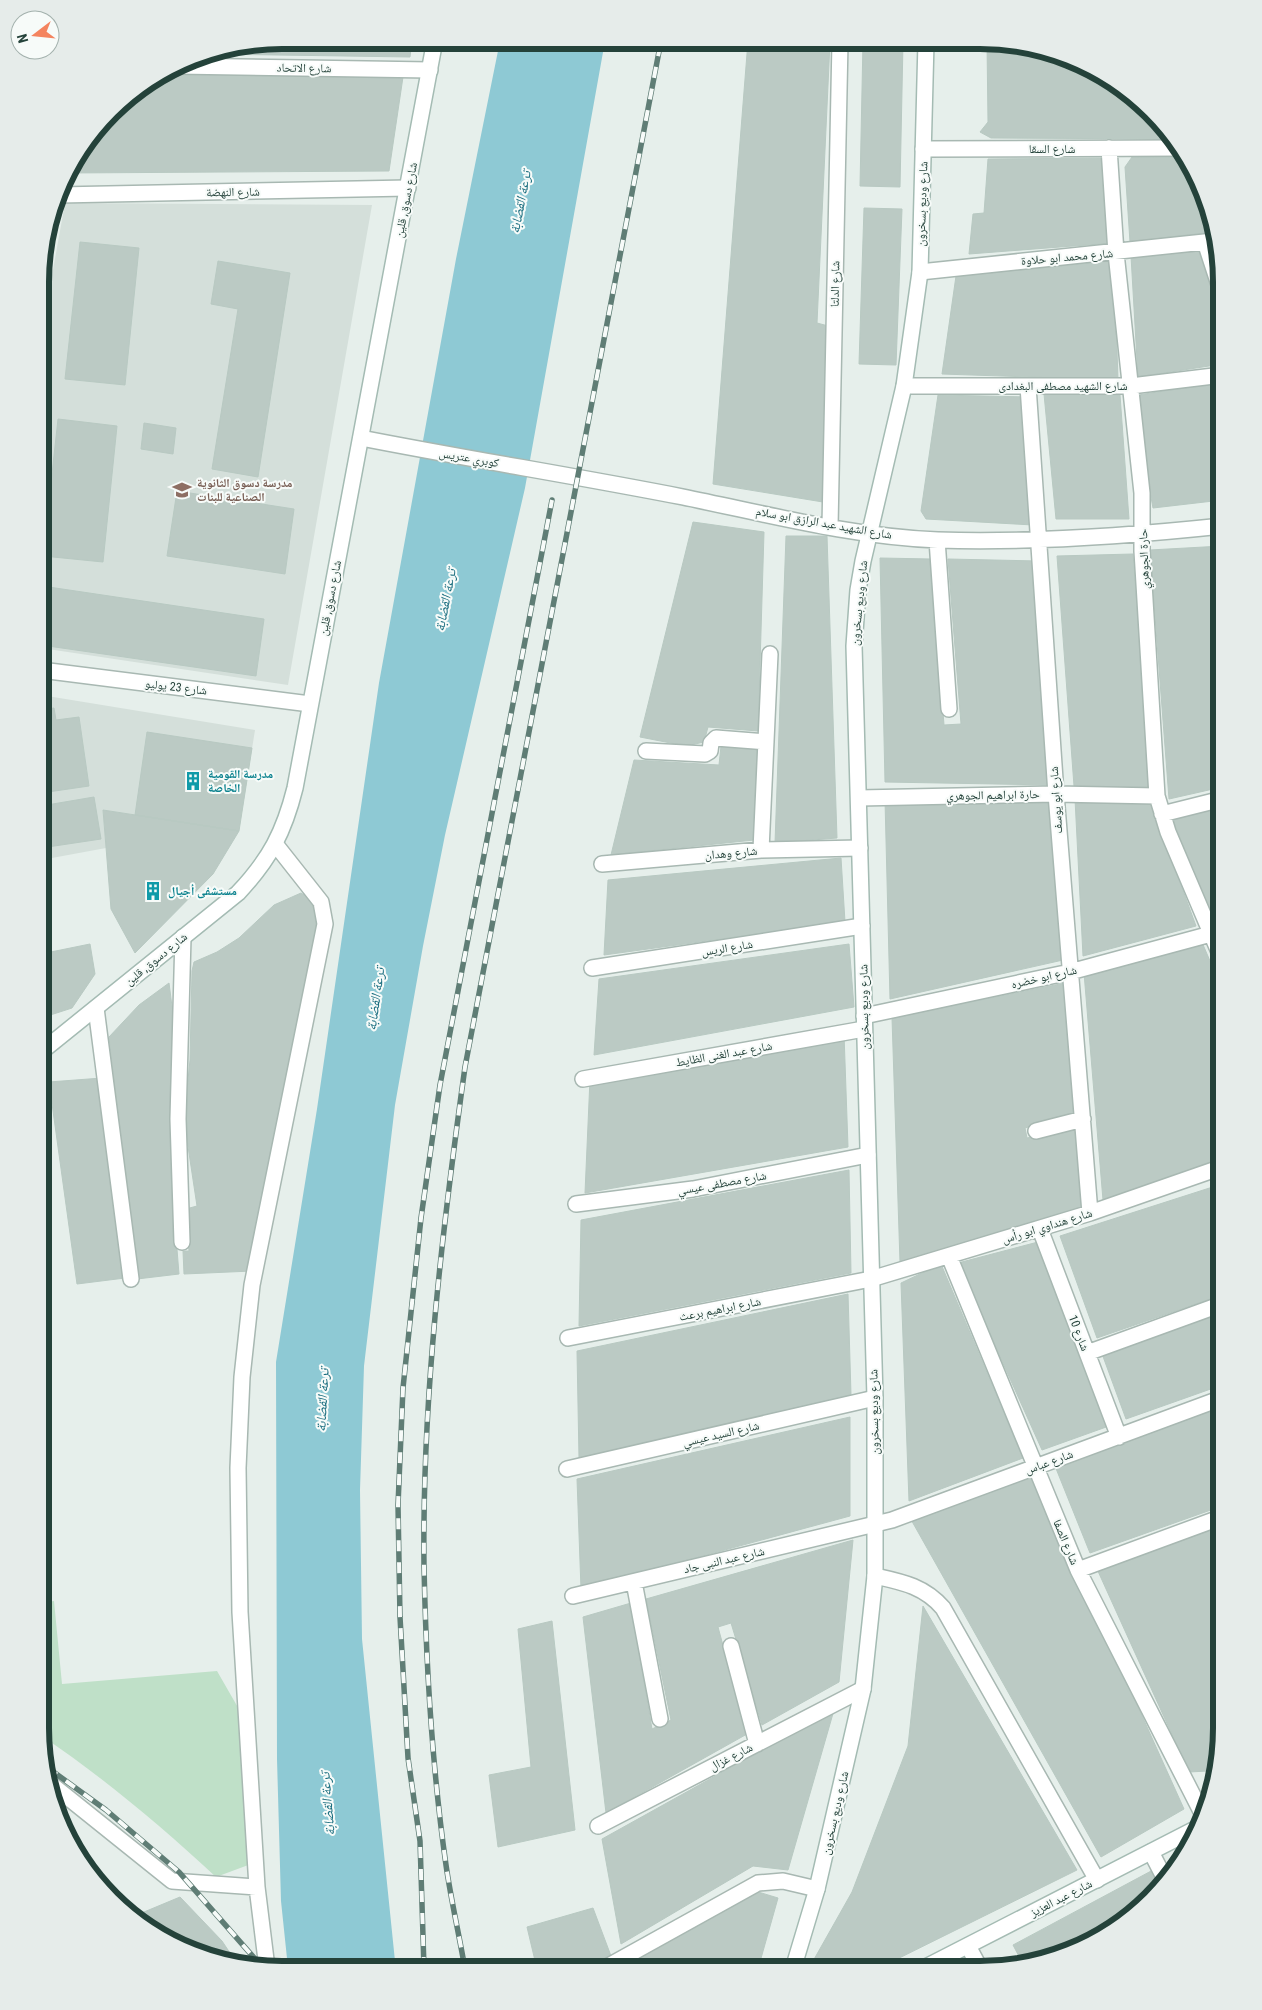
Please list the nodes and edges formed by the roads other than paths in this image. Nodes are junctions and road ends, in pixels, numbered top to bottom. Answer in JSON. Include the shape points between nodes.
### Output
{"nodes":[{"id":1,"x":434,"y":49,"type":"edge"},
{"id":2,"x":840,"y":49,"type":"edge"},
{"id":3,"x":926,"y":49,"type":"edge"},
{"id":4,"x":193,"y":66,"type":"edge"},
{"id":5,"x":430,"y":70,"type":"junction"},
{"id":6,"x":1109,"y":148,"type":"junction"},
{"id":7,"x":1171,"y":148,"type":"edge"},
{"id":8,"x":923,"y":149,"type":"junction"},
{"id":9,"x":408,"y":188,"type":"junction"},
{"id":10,"x":65,"y":195,"type":"edge"},
{"id":11,"x":1210,"y":242,"type":"edge"},
{"id":12,"x":1116,"y":253,"type":"junction"},
{"id":13,"x":920,"y":272,"type":"junction"},
{"id":14,"x":1213,"y":376,"type":"edge"},
{"id":15,"x":904,"y":386,"type":"junction"},
{"id":16,"x":1028,"y":386,"type":"junction"},
{"id":17,"x":1131,"y":386,"type":"junction"},
{"id":18,"x":361,"y":438,"type":"junction"},
{"id":19,"x":578,"y":476,"type":"joint"},
{"id":20,"x":830,"y":526,"type":"junction"},
{"id":21,"x":1213,"y":527,"type":"edge"},
{"id":22,"x":869,"y":533,"type":"junction"},
{"id":23,"x":1142,"y":534,"type":"junction"},
{"id":24,"x":1038,"y":538,"type":"junction"},
{"id":25,"x":937,"y":540,"type":"junction"},
{"id":26,"x":770,"y":654,"type":"dead end"},
{"id":27,"x":49,"y":671,"type":"edge"},
{"id":28,"x":310,"y":704,"type":"junction"},
{"id":29,"x":949,"y":709,"type":"dead end"},
{"id":30,"x":766,"y":742,"type":"junction"},
{"id":31,"x":646,"y":751,"type":"dead end"},
{"id":32,"x":1056,"y":794,"type":"junction"},
{"id":33,"x":1157,"y":796,"type":"junction"},
{"id":34,"x":859,"y":798,"type":"junction"},
{"id":35,"x":1213,"y":801,"type":"edge"},
{"id":36,"x":1162,"y":814,"type":"junction"},
{"id":37,"x":276,"y":845,"type":"junction"},
{"id":38,"x":860,"y":848,"type":"junction"},
{"id":39,"x":761,"y":850,"type":"junction"},
{"id":40,"x":602,"y":864,"type":"dead end"},
{"id":41,"x":1213,"y":925,"type":"edge"},
{"id":42,"x":862,"y":926,"type":"junction"},
{"id":43,"x":1213,"y":933,"type":"edge"},
{"id":44,"x":183,"y":937,"type":"junction"},
{"id":45,"x":592,"y":968,"type":"dead end"},
{"id":46,"x":1070,"y":972,"type":"junction"},
{"id":47,"x":96,"y":1008,"type":"junction"},
{"id":48,"x":864,"y":1022,"type":"junction"},
{"id":49,"x":49,"y":1046,"type":"edge"},
{"id":50,"x":583,"y":1079,"type":"dead end"},
{"id":51,"x":1083,"y":1119,"type":"junction"},
{"id":52,"x":1036,"y":1131,"type":"dead end"},
{"id":53,"x":868,"y":1155,"type":"junction"},
{"id":54,"x":1213,"y":1171,"type":"edge"},
{"id":55,"x":576,"y":1204,"type":"dead end"},
{"id":56,"x":1090,"y":1213,"type":"junction"},
{"id":57,"x":1040,"y":1229,"type":"junction"},
{"id":58,"x":182,"y":1242,"type":"dead end"},
{"id":59,"x":950,"y":1256,"type":"junction"},
{"id":60,"x":131,"y":1279,"type":"dead end"},
{"id":61,"x":871,"y":1279,"type":"junction"},
{"id":62,"x":1213,"y":1307,"type":"edge"},
{"id":63,"x":568,"y":1338,"type":"dead end"},
{"id":64,"x":1087,"y":1353,"type":"junction"},
{"id":65,"x":875,"y":1398,"type":"junction"},
{"id":66,"x":1213,"y":1401,"type":"edge"},
{"id":67,"x":1119,"y":1437,"type":"junction"},
{"id":68,"x":1034,"y":1467,"type":"junction"},
{"id":69,"x":567,"y":1469,"type":"dead end"},
{"id":70,"x":1213,"y":1519,"type":"edge"},
{"id":71,"x":876,"y":1525,"type":"junction"},
{"id":72,"x":1078,"y":1570,"type":"junction"},
{"id":73,"x":875,"y":1576,"type":"junction"},
{"id":74,"x":634,"y":1582,"type":"junction"},
{"id":75,"x":573,"y":1596,"type":"dead end"},
{"id":76,"x":731,"y":1646,"type":"dead end"},
{"id":77,"x":863,"y":1689,"type":"junction"},
{"id":78,"x":660,"y":1719,"type":"dead end"},
{"id":79,"x":757,"y":1744,"type":"junction"},
{"id":80,"x":57,"y":1789,"type":"edge"},
{"id":81,"x":1199,"y":1808,"type":"edge"},
{"id":82,"x":598,"y":1826,"type":"dead end"},
{"id":83,"x":1188,"y":1833,"type":"edge"},
{"id":84,"x":1151,"y":1852,"type":"junction"},
{"id":85,"x":1162,"y":1873,"type":"edge"},
{"id":86,"x":1097,"y":1880,"type":"junction"},
{"id":87,"x":257,"y":1887,"type":"junction"},
{"id":88,"x":817,"y":1889,"type":"junction"},
{"id":89,"x":968,"y":1946,"type":"junction"},
{"id":90,"x":266,"y":1961,"type":"edge"},
{"id":91,"x":617,"y":1961,"type":"edge"},
{"id":92,"x":796,"y":1961,"type":"edge"},
{"id":93,"x":938,"y":1961,"type":"edge"},
{"id":94,"x":976,"y":1961,"type":"edge"}],
"edges":[{"from":1,"to":5,"type":"street","name":"شارع دسوق, قلين"},
{"from":2,"to":20,"type":"street","name":"شارع الدلتا"},
{"from":3,"to":8,"type":"street","name":"شارع وديع بسخرون"},
{"from":4,"to":5,"type":"street","name":"شارع الاتحاد"},
{"from":5,"to":9,"type":"street","name":"شارع دسوق, قلين"},
{"from":6,"to":7,"type":"street","name":"شارع السقا"},
{"from":6,"to":8,"type":"street","name":"شارع السقا"},
{"from":6,"to":12,"type":"street","name":"حارة الجوهري"},
{"from":8,"to":13,"type":"street","name":"شارع وديع بسخرون"},
{"from":9,"to":10,"type":"street","name":"شارع النهضة"},
{"from":9,"to":18,"type":"street","name":"شارع دسوق, قلين"},
{"from":11,"to":12,"type":"street","name":"شارع محمد ابو حلاوة"},
{"from":12,"to":13,"type":"street","name":"شارع محمد ابو حلاوة"},
{"from":12,"to":17,"type":"street","name":"حارة الجوهري"},
{"from":13,"to":15,"type":"street","name":"شارع وديع بسخرون"},
{"from":14,"to":17,"type":"street","name":"شارع الشهيد مصطفى البغدادى"},
{"from":15,"to":16,"type":"street","name":"شارع الشهيد مصطفى البغدادى"},
{"from":15,"to":22,"type":"street","name":"شارع وديع بسخرون"},
{"from":16,"to":17,"type":"street","name":"شارع الشهيد مصطفى البغدادى"},
{"from":16,"to":24,"type":"street","name":"شارع ابو يوسف"},
{"from":17,"to":23,"type":"street","name":"حارة الجوهري","via":[[1142,492]]},
{"from":18,"to":19,"type":"street","name":"كوبري عتريس"},
{"from":18,"to":28,"type":"street","name":"شارع دسوق, قلين"},
{"from":19,"to":20,"type":"street","name":"شارع الشهيد عبد الرازق ابو سلام"},
{"from":20,"to":22,"type":"street","name":"شارع الشهيد عبد الرازق ابو سلام"},
{"from":21,"to":23,"type":"street","name":"شارع الشهيد عبد الرازق ابو سلام"},
{"from":22,"to":25,"type":"street","name":"شارع الشهيد عبد الرازق ابو سلام"},
{"from":22,"to":34,"type":"street","name":"شارع وديع بسخرون","via":[[862,561],[856,618]]},
{"from":23,"to":24,"type":"street","name":"شارع الشهيد عبد الرازق ابو سلام"},
{"from":23,"to":33,"type":"street","name":"حارة الجوهري"},
{"from":24,"to":25,"type":"street","name":"شارع الشهيد عبد الرازق ابو سلام"},
{"from":24,"to":32,"type":"street","name":"شارع ابو يوسف"},
{"from":25,"to":29,"type":"street"},
{"from":26,"to":30,"type":"street"},
{"from":27,"to":28,"type":"street","name":"شارع 23 يوليو"},
{"from":28,"to":37,"type":"street","name":"شارع دسوق, قلين","via":[[290,810]]},
{"from":30,"to":31,"type":"street","via":[[716,738],[705,754]]},
{"from":30,"to":39,"type":"street"},
{"from":32,"to":33,"type":"street","name":"حارة ابراهيم الجوهري"},
{"from":32,"to":34,"type":"street","name":"حارة ابراهيم الجوهري"},
{"from":32,"to":46,"type":"street","name":"شارع ابو يوسف"},
{"from":33,"to":36,"type":"street","name":"حارة الجوهري"},
{"from":34,"to":38,"type":"street","name":"شارع وديع بسخرون"},
{"from":35,"to":36,"type":"street"},
{"from":36,"to":41,"type":"street","name":"حارة الجوهري"},
{"from":37,"to":44,"type":"street","name":"شارع دسوق, قلين","via":[[259,871],[238,893]]},
{"from":37,"to":87,"type":"street","via":[[321,902],[326,924],[252,1285],[242,1376],[238,1468],[240,1612]]},
{"from":38,"to":39,"type":"street","name":"شارع وهدان"},
{"from":38,"to":42,"type":"street","name":"شارع وديع بسخرون"},
{"from":39,"to":40,"type":"street","name":"شارع وهدان"},
{"from":42,"to":45,"type":"street","name":"شارع الريس"},
{"from":42,"to":48,"type":"street","name":"شارع وديع بسخرون"},
{"from":43,"to":46,"type":"street","name":"شارع ابو خضره"},
{"from":44,"to":47,"type":"street","name":"شارع دسوق, قلين"},
{"from":44,"to":58,"type":"street","via":[[178,1119]]},
{"from":46,"to":48,"type":"street","name":"شارع ابو خضره"},
{"from":46,"to":51,"type":"street","name":"شارع ابو يوسف"},
{"from":47,"to":49,"type":"street","name":"شارع دسوق, قلين"},
{"from":47,"to":60,"type":"street"},
{"from":48,"to":50,"type":"street","name":"شارع عبد الغنى الظايط"},
{"from":48,"to":53,"type":"street","name":"شارع وديع بسخرون"},
{"from":51,"to":52,"type":"street"},
{"from":51,"to":56,"type":"street","name":"شارع ابو يوسف"},
{"from":53,"to":55,"type":"street","name":"شارع مصطفى عيسي","via":[[703,1188]]},
{"from":53,"to":61,"type":"street","name":"شارع وديع بسخرون"},
{"from":54,"to":56,"type":"street","name":"شارع هنداوي ابو رأس"},
{"from":56,"to":57,"type":"street","name":"شارع هنداوي ابو رأس"},
{"from":57,"to":59,"type":"street","name":"شارع هنداوي ابو رأس"},
{"from":57,"to":64,"type":"street","name":"شارع 10"},
{"from":59,"to":61,"type":"street","name":"شارع هنداوي ابو رأس"},
{"from":59,"to":68,"type":"street","name":"شارع الصفا"},
{"from":61,"to":63,"type":"street","name":"شارع ابراهيم برعث"},
{"from":61,"to":65,"type":"street","name":"شارع وديع بسخرون"},
{"from":62,"to":64,"type":"street"},
{"from":64,"to":67,"type":"street","name":"شارع 10"},
{"from":65,"to":69,"type":"street","name":"شارع السيد عيسي"},
{"from":65,"to":71,"type":"street","name":"شارع وديع بسخرون"},
{"from":66,"to":67,"type":"street","name":"شارع عباس"},
{"from":67,"to":68,"type":"street","name":"شارع عباس"},
{"from":68,"to":71,"type":"street","name":"شارع عباس"},
{"from":68,"to":72,"type":"street","name":"شارع الصفا"},
{"from":70,"to":72,"type":"street"},
{"from":71,"to":73,"type":"street","name":"شارع وديع بسخرون"},
{"from":71,"to":74,"type":"street","name":"شارع عبد النبى جاد"},
{"from":72,"to":81,"type":"street","name":"شارع الصفا"},
{"from":73,"to":77,"type":"street","name":"شارع وديع بسخرون"},
{"from":73,"to":86,"type":"street","via":[[920,1587],[943,1608]]},
{"from":74,"to":75,"type":"street","name":"شارع عبد النبى جاد"},
{"from":74,"to":78,"type":"street"},
{"from":76,"to":79,"type":"street"},
{"from":77,"to":79,"type":"street","name":"شارع غزال"},
{"from":77,"to":88,"type":"street","name":"شارع وديع بسخرون"},
{"from":79,"to":82,"type":"street","name":"شارع غزال"},
{"from":80,"to":87,"type":"street","via":[[172,1881]]},
{"from":83,"to":84,"type":"street","name":"شارع عبد العزيز"},
{"from":84,"to":85,"type":"street"},
{"from":84,"to":86,"type":"street","name":"شارع عبد العزيز"},
{"from":86,"to":89,"type":"street","name":"شارع عبد العزيز"},
{"from":87,"to":90,"type":"street"},
{"from":88,"to":91,"type":"street","via":[[783,1880],[758,1883]]},
{"from":88,"to":92,"type":"street","name":"شارع وديع بسخرون"},
{"from":89,"to":93,"type":"street","name":"شارع عبد العزيز"},
{"from":89,"to":94,"type":"street"}]}
